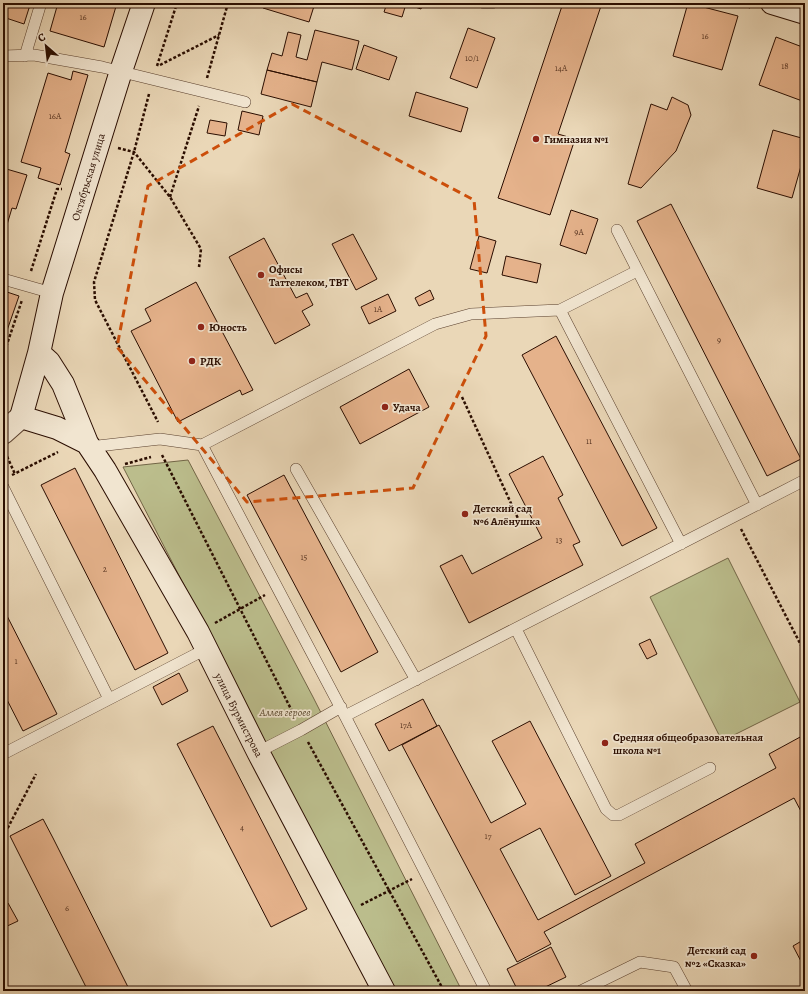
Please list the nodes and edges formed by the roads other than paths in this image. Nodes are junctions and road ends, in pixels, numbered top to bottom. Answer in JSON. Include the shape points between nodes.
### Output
{"nodes":[{"id":1,"x":41,"y":3,"type":"edge"},
{"id":2,"x":144,"y":3,"type":"edge"},
{"id":3,"x":484,"y":3,"type":"edge"},
{"id":4,"x":492,"y":3,"type":"edge"},
{"id":5,"x":772,"y":3,"type":"edge"},
{"id":6,"x":805,"y":13,"type":"edge"},
{"id":7,"x":3,"y":56,"type":"edge"},
{"id":8,"x":25,"y":56,"type":"junction"},
{"id":9,"x":121,"y":71,"type":"junction"},
{"id":10,"x":245,"y":102,"type":"dead end"},
{"id":11,"x":617,"y":230,"type":"dead end"},
{"id":12,"x":638,"y":271,"type":"junction"},
{"id":13,"x":3,"y":279,"type":"edge"},
{"id":14,"x":52,"y":293,"type":"junction"},
{"id":15,"x":560,"y":310,"type":"junction"},
{"id":16,"x":39,"y":353,"type":"junction"},
{"id":17,"x":21,"y":417,"type":"junction"},
{"id":18,"x":3,"y":433,"type":"edge"},
{"id":19,"x":88,"y":445,"type":"junction"},
{"id":20,"x":202,"y":445,"type":"junction"},
{"id":21,"x":296,"y":469,"type":"dead end"},
{"id":22,"x":805,"y":480,"type":"edge"},
{"id":23,"x":3,"y":487,"type":"edge"},
{"id":24,"x":757,"y":504,"type":"junction"},
{"id":25,"x":681,"y":544,"type":"junction"},
{"id":26,"x":516,"y":629,"type":"junction"},
{"id":27,"x":206,"y":649,"type":"junction"},
{"id":28,"x":416,"y":680,"type":"junction"},
{"id":29,"x":109,"y":700,"type":"junction"},
{"id":30,"x":343,"y":712,"type":"junction"},
{"id":31,"x":258,"y":752,"type":"junction"},
{"id":32,"x":3,"y":754,"type":"edge"},
{"id":33,"x":710,"y":768,"type":"dead end"},
{"id":34,"x":384,"y":991,"type":"edge"},
{"id":35,"x":486,"y":991,"type":"edge"},
{"id":36,"x":581,"y":991,"type":"edge"},
{"id":37,"x":687,"y":991,"type":"edge"}],
"edges":[{"from":1,"to":8,"type":"lane"},
{"from":2,"to":9,"type":"street","name":"Октябрьская улица"},
{"from":3,"to":4,"type":"lane"},
{"from":5,"to":6,"type":"street"},
{"from":7,"to":8,"type":"lane"},
{"from":8,"to":9,"type":"lane","via":[[34,55]]},
{"from":9,"to":10,"type":"lane"},
{"from":9,"to":14,"type":"street","name":"Октябрьская улица"},
{"from":11,"to":12,"type":"lane"},
{"from":12,"to":15,"type":"lane"},
{"from":12,"to":24,"type":"lane"},
{"from":13,"to":14,"type":"lane"},
{"from":14,"to":16,"type":"street","name":"Октябрьская улица"},
{"from":15,"to":20,"type":"lane","via":[[471,314],[435,324]]},
{"from":15,"to":25,"type":"lane"},
{"from":16,"to":17,"type":"street","name":"Октябрьская улица"},
{"from":16,"to":19,"type":"street","name":"улица Бурмистрова","via":[[49,362],[62,384]]},
{"from":17,"to":18,"type":"street"},
{"from":17,"to":19,"type":"street","via":[[58,428]]},
{"from":19,"to":20,"type":"lane","via":[[160,439]]},
{"from":19,"to":27,"type":"street","name":"улица Бурмистрова"},
{"from":20,"to":30,"type":"lane"},
{"from":21,"to":28,"type":"lane"},
{"from":22,"to":24,"type":"lane"},
{"from":23,"to":29,"type":"lane"},
{"from":24,"to":25,"type":"lane"},
{"from":25,"to":26,"type":"lane"},
{"from":26,"to":28,"type":"lane"},
{"from":26,"to":33,"type":"lane","via":[[606,809],[613,815],[619,815]]},
{"from":27,"to":29,"type":"lane"},
{"from":27,"to":31,"type":"street","name":"улица Бурмистрова"},
{"from":28,"to":30,"type":"lane"},
{"from":29,"to":32,"type":"lane"},
{"from":30,"to":31,"type":"lane"},
{"from":30,"to":35,"type":"lane"},
{"from":31,"to":34,"type":"street","name":"улица Бурмистрова"},
{"from":36,"to":37,"type":"lane","via":[[640,962],[674,967]]}]}
